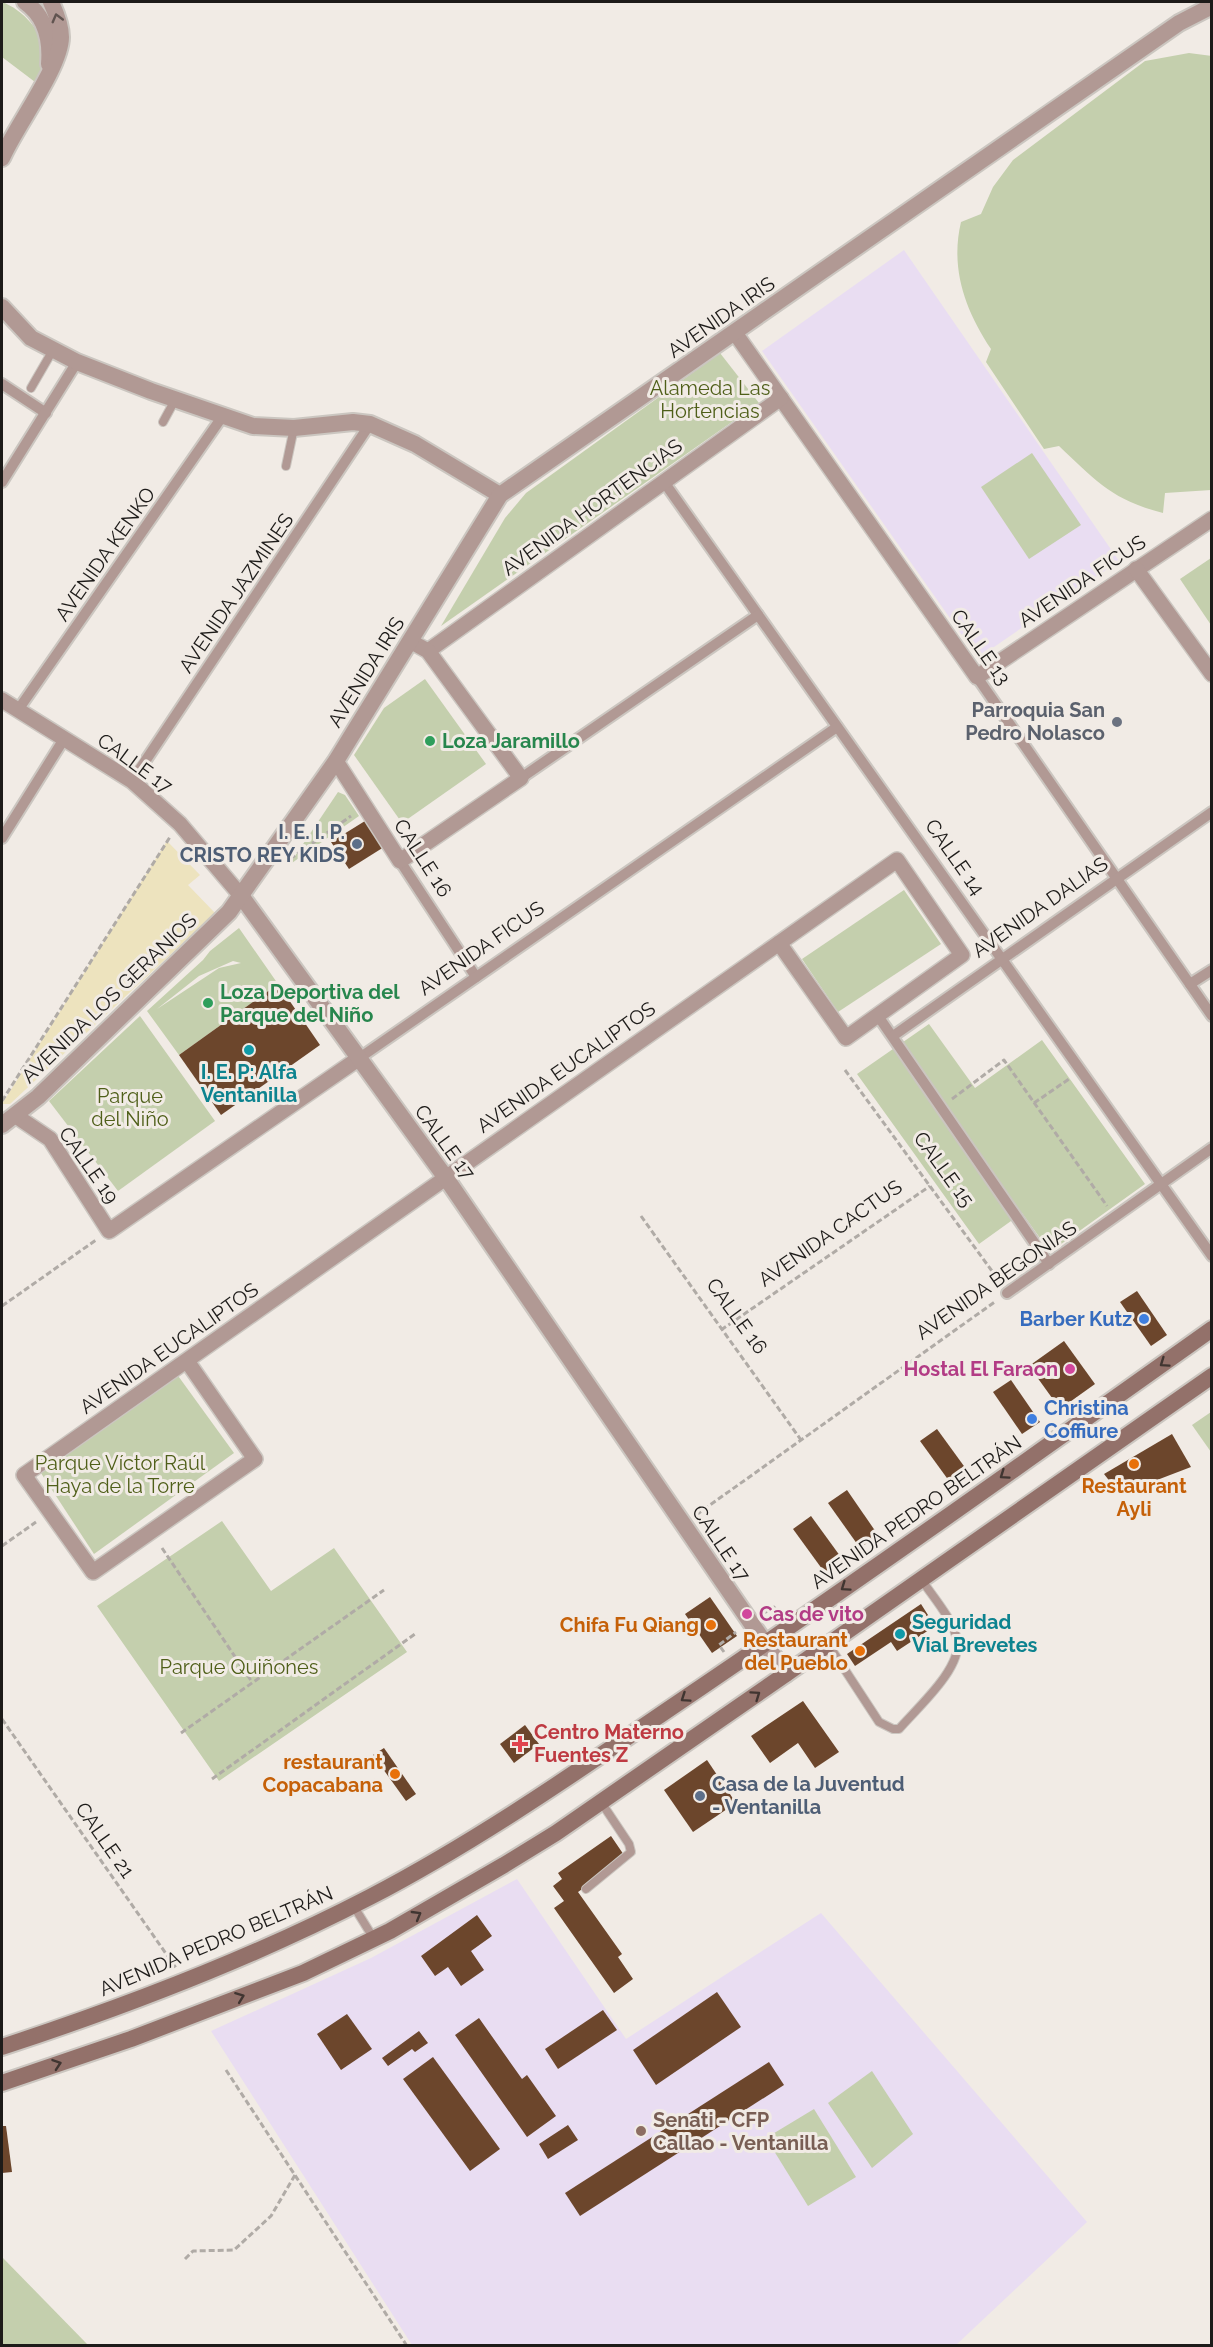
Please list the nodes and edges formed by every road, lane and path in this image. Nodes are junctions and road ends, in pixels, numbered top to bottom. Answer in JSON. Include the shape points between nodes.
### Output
{"nodes":[{"id":1,"x":24,"y":2,"type":"edge"},
{"id":2,"x":51,"y":2,"type":"edge"},
{"id":3,"x":1212,"y":6,"type":"edge"},
{"id":4,"x":48,"y":74,"type":"junction"},
{"id":5,"x":2,"y":158,"type":"edge"},
{"id":6,"x":2,"y":307,"type":"edge"},
{"id":7,"x":735,"y":333,"type":"junction"},
{"id":8,"x":53,"y":350,"type":"junction"},
{"id":9,"x":77,"y":362,"type":"junction"},
{"id":10,"x":2,"y":384,"type":"edge"},
{"id":11,"x":31,"y":388,"type":"dead end"},
{"id":12,"x":781,"y":398,"type":"junction"},
{"id":13,"x":175,"y":400,"type":"junction"},
{"id":14,"x":46,"y":413,"type":"junction"},
{"id":15,"x":222,"y":417,"type":"junction"},
{"id":16,"x":163,"y":422,"type":"dead end"},
{"id":17,"x":370,"y":424,"type":"junction"},
{"id":18,"x":294,"y":428,"type":"junction"},
{"id":19,"x":286,"y":466,"type":"dead end"},
{"id":20,"x":2,"y":482,"type":"edge"},
{"id":21,"x":664,"y":482,"type":"junction"},
{"id":22,"x":500,"y":495,"type":"junction"},
{"id":23,"x":1212,"y":519,"type":"edge"},
{"id":24,"x":1136,"y":569,"type":"junction"},
{"id":25,"x":758,"y":615,"type":"junction"},
{"id":26,"x":410,"y":641,"type":"junction"},
{"id":27,"x":428,"y":651,"type":"junction"},
{"id":28,"x":1212,"y":674,"type":"edge"},
{"id":29,"x":977,"y":678,"type":"junction"},
{"id":30,"x":2,"y":700,"type":"edge"},
{"id":31,"x":18,"y":710,"type":"junction"},
{"id":32,"x":837,"y":727,"type":"junction"},
{"id":33,"x":64,"y":739,"type":"junction"},
{"id":34,"x":336,"y":762,"type":"junction"},
{"id":35,"x":521,"y":778,"type":"junction"},
{"id":36,"x":132,"y":782,"type":"junction"},
{"id":37,"x":365,"y":806,"type":"junction"},
{"id":38,"x":1212,"y":812,"type":"edge"},
{"id":39,"x":180,"y":824,"type":"junction"},
{"id":40,"x":2,"y":838,"type":"edge"},
{"id":41,"x":286,"y":861,"type":"dead end"},
{"id":42,"x":400,"y":861,"type":"junction"},
{"id":43,"x":1117,"y":878,"type":"junction"},
{"id":44,"x":242,"y":897,"type":"junction"},
{"id":45,"x":779,"y":943,"type":"junction"},
{"id":46,"x":1002,"y":960,"type":"junction"},
{"id":47,"x":1212,"y":970,"type":"edge"},
{"id":48,"x":476,"y":977,"type":"junction"},
{"id":49,"x":1190,"y":984,"type":"junction"},
{"id":50,"x":878,"y":1016,"type":"junction"},
{"id":51,"x":1212,"y":1016,"type":"edge"},
{"id":52,"x":893,"y":1036,"type":"junction"},
{"id":53,"x":358,"y":1059,"type":"junction"},
{"id":54,"x":845,"y":1070,"type":"dead end"},
{"id":55,"x":1080,"y":1071,"type":"junction"},
{"id":56,"x":2,"y":1103,"type":"edge"},
{"id":57,"x":1034,"y":1103,"type":"junction"},
{"id":58,"x":941,"y":1107,"type":"junction"},
{"id":59,"x":9,"y":1120,"type":"edge"},
{"id":60,"x":1212,"y":1148,"type":"edge"},
{"id":61,"x":446,"y":1178,"type":"junction"},
{"id":62,"x":1160,"y":1184,"type":"junction"},
{"id":63,"x":930,"y":1186,"type":"junction"},
{"id":64,"x":640,"y":1216,"type":"dead end"},
{"id":65,"x":1115,"y":1217,"type":"junction"},
{"id":66,"x":109,"y":1231,"type":"junction"},
{"id":67,"x":1212,"y":1256,"type":"edge"},
{"id":68,"x":1049,"y":1264,"type":"junction"},
{"id":69,"x":1007,"y":1293,"type":"junction"},
{"id":70,"x":2,"y":1306,"type":"edge"},
{"id":71,"x":1212,"y":1329,"type":"edge"},
{"id":72,"x":721,"y":1330,"type":"junction"},
{"id":73,"x":187,"y":1361,"type":"junction"},
{"id":74,"x":1212,"y":1376,"type":"edge"},
{"id":75,"x":801,"y":1440,"type":"junction"},
{"id":76,"x":50,"y":1512,"type":"junction"},
{"id":77,"x":683,"y":1525,"type":"junction"},
{"id":78,"x":2,"y":1546,"type":"edge"},
{"id":79,"x":162,"y":1548,"type":"dead end"},
{"id":80,"x":921,"y":1579,"type":"junction"},
{"id":81,"x":384,"y":1590,"type":"dead end"},
{"id":82,"x":415,"y":1634,"type":"dead end"},
{"id":83,"x":765,"y":1644,"type":"junction"},
{"id":84,"x":828,"y":1644,"type":"junction"},
{"id":85,"x":786,"y":1674,"type":"junction"},
{"id":86,"x":252,"y":1682,"type":"junction"},
{"id":87,"x":2,"y":1719,"type":"edge"},
{"id":88,"x":181,"y":1733,"type":"dead end"},
{"id":89,"x":212,"y":1779,"type":"dead end"},
{"id":90,"x":601,"y":1802,"type":"junction"},
{"id":91,"x":586,"y":1889,"type":"dead end"},
{"id":92,"x":353,"y":1905,"type":"junction"},
{"id":93,"x":374,"y":1939,"type":"junction"},
{"id":94,"x":184,"y":1979,"type":"junction"},
{"id":95,"x":2,"y":2047,"type":"edge"},
{"id":96,"x":226,"y":2070,"type":"dead end"},
{"id":97,"x":2,"y":2082,"type":"edge"},
{"id":98,"x":295,"y":2175,"type":"junction"},
{"id":99,"x":185,"y":2259,"type":"dead end"},
{"id":100,"x":407,"y":2346,"type":"edge"}],
"edges":[{"from":1,"to":4,"type":"street","via":[[39,14],[44,24],[49,44]]},
{"from":4,"to":2,"type":"street","one_way":true,"via":[[61,37]]},
{"from":3,"to":7,"type":"street","name":"AVENIDA IRIS","via":[[1179,22]]},
{"from":4,"to":5,"type":"street"},
{"from":6,"to":8,"type":"street","via":[[32,338]]},
{"from":7,"to":12,"type":"street","name":"CALLE 13"},
{"from":7,"to":22,"type":"street","name":"AVENIDA IRIS"},
{"from":8,"to":9,"type":"street"},
{"from":8,"to":11,"type":"lane"},
{"from":9,"to":13,"type":"street"},
{"from":9,"to":14,"type":"street"},
{"from":10,"to":14,"type":"street"},
{"from":12,"to":21,"type":"street","name":"AVENIDA HORTENCIAS"},
{"from":12,"to":29,"type":"street","name":"CALLE 13"},
{"from":13,"to":15,"type":"street"},
{"from":13,"to":16,"type":"lane"},
{"from":14,"to":20,"type":"street"},
{"from":15,"to":18,"type":"street","via":[[253,426]]},
{"from":15,"to":31,"type":"street","name":"AVENIDA KENKO"},
{"from":17,"to":18,"type":"street"},
{"from":17,"to":22,"type":"street","via":[[415,444]]},
{"from":17,"to":36,"type":"street","name":"AVENIDA JAZMINES"},
{"from":18,"to":19,"type":"lane"},
{"from":21,"to":25,"type":"street","name":"CALLE 14"},
{"from":21,"to":27,"type":"street","name":"AVENIDA HORTENCIAS"},
{"from":22,"to":26,"type":"street","name":"AVENIDA IRIS"},
{"from":23,"to":24,"type":"street","name":"AVENIDA FICUS"},
{"from":24,"to":28,"type":"street"},
{"from":24,"to":29,"type":"street","name":"AVENIDA FICUS"},
{"from":25,"to":32,"type":"street","name":"CALLE 14"},
{"from":25,"to":35,"type":"street"},
{"from":26,"to":27,"type":"street"},
{"from":26,"to":34,"type":"street","name":"AVENIDA IRIS"},
{"from":27,"to":35,"type":"street"},
{"from":29,"to":43,"type":"street","name":"CALLE 13"},
{"from":30,"to":31,"type":"street","name":"CALLE 17"},
{"from":31,"to":33,"type":"street","name":"CALLE 17"},
{"from":32,"to":46,"type":"street","name":"CALLE 14"},
{"from":32,"to":48,"type":"street","name":"AVENIDA FICUS"},
{"from":33,"to":36,"type":"street","name":"CALLE 17"},
{"from":33,"to":40,"type":"street"},
{"from":34,"to":37,"type":"street","name":"CALLE 16"},
{"from":34,"to":44,"type":"street","name":"AVENIDA IRIS"},
{"from":35,"to":42,"type":"street"},
{"from":36,"to":39,"type":"street","name":"CALLE 17"},
{"from":37,"to":41,"type":"path"},
{"from":37,"to":42,"type":"street","name":"CALLE 16"},
{"from":38,"to":43,"type":"street","name":"AVENIDA DALIAS"},
{"from":39,"to":44,"type":"street","name":"CALLE 17"},
{"from":39,"to":56,"type":"path"},
{"from":42,"to":48,"type":"street","name":"CALLE 16"},
{"from":43,"to":46,"type":"street","name":"AVENIDA DALIAS"},
{"from":43,"to":49,"type":"street","name":"CALLE 13"},
{"from":44,"to":53,"type":"street","name":"CALLE 17"},
{"from":44,"to":59,"type":"street","name":"AVENIDA LOS GERANIOS"},
{"from":45,"to":50,"type":"street","via":[[846,1038]]},
{"from":45,"to":50,"type":"street","name":"AVENIDA EUCALIPTOS","via":[[897,860],[962,955]]},
{"from":45,"to":61,"type":"street","name":"AVENIDA EUCALIPTOS"},
{"from":46,"to":52,"type":"street","name":"AVENIDA DALIAS"},
{"from":46,"to":55,"type":"street","name":"CALLE 14"},
{"from":47,"to":49,"type":"street"},
{"from":48,"to":53,"type":"street","name":"AVENIDA FICUS"},
{"from":49,"to":51,"type":"street","name":"CALLE 13"},
{"from":50,"to":52,"type":"street"},
{"from":52,"to":58,"type":"street"},
{"from":53,"to":61,"type":"street","name":"CALLE 17"},
{"from":53,"to":66,"type":"street","name":"AVENIDA FICUS"},
{"from":54,"to":63,"type":"path","name":"CALLE 15"},
{"from":55,"to":57,"type":"path"},
{"from":55,"to":62,"type":"street","name":"CALLE 14"},
{"from":56,"to":59,"type":"street","name":"CALLE 19"},
{"from":57,"to":58,"type":"path","via":[[1004,1060]]},
{"from":57,"to":65,"type":"path"},
{"from":58,"to":68,"type":"street"},
{"from":59,"to":66,"type":"street","name":"CALLE 19","via":[[50,1139]]},
{"from":60,"to":62,"type":"street","name":"AVENIDA BEGONIAS"},
{"from":61,"to":73,"type":"street","name":"AVENIDA EUCALIPTOS"},
{"from":61,"to":77,"type":"street","name":"CALLE 17"},
{"from":62,"to":65,"type":"street","name":"AVENIDA BEGONIAS"},
{"from":62,"to":67,"type":"street","name":"CALLE 14"},
{"from":63,"to":69,"type":"path","name":"CALLE 15"},
{"from":63,"to":72,"type":"path","name":"AVENIDA CACTUS"},
{"from":64,"to":72,"type":"path","name":"CALLE 16"},
{"from":65,"to":68,"type":"street","name":"AVENIDA BEGONIAS"},
{"from":66,"to":70,"type":"path"},
{"from":68,"to":69,"type":"street","name":"AVENIDA BEGONIAS"},
{"from":69,"to":75,"type":"path","name":"AVENIDA BEGONIAS"},
{"from":71,"to":83,"type":"main road","name":"AVENIDA PEDRO BELTRÁN","one_way":true},
{"from":72,"to":75,"type":"path","name":"CALLE 16"},
{"from":73,"to":76,"type":"street","name":"AVENIDA EUCALIPTOS","via":[[24,1475]]},
{"from":73,"to":76,"type":"street","via":[[255,1458],[93,1572]]},
{"from":74,"to":80,"type":"main road"},
{"from":75,"to":77,"type":"path","name":"AVENIDA BEGONIAS"},
{"from":76,"to":78,"type":"path"},
{"from":77,"to":83,"type":"street","name":"CALLE 17"},
{"from":79,"to":86,"type":"path"},
{"from":80,"to":84,"type":"main road"},
{"from":80,"to":84,"type":"lane","via":[[958,1642],[944,1677],[899,1729],[879,1722]]},
{"from":81,"to":86,"type":"path"},
{"from":82,"to":89,"type":"path"},
{"from":83,"to":85,"type":"street","name":"CALLE 17"},
{"from":83,"to":92,"type":"main road","name":"AVENIDA PEDRO BELTRÁN","one_way":true,"via":[[494,1826]]},
{"from":84,"to":85,"type":"main road"},
{"from":90,"to":85,"type":"main road","one_way":true},
{"from":86,"to":88,"type":"path"},
{"from":87,"to":94,"type":"path","name":"CALLE 21"},
{"from":90,"to":91,"type":"lane","via":[[631,1852]]},
{"from":93,"to":90,"type":"main road","one_way":true,"via":[[504,1865]]},
{"from":92,"to":93,"type":"lane"},
{"from":92,"to":94,"type":"main road","name":"AVENIDA PEDRO BELTRÁN","via":[[286,1938]]},
{"from":97,"to":93,"type":"main road","one_way":true,"via":[[303,1973]]},
{"from":94,"to":95,"type":"main road","name":"AVENIDA PEDRO BELTRÁN"},
{"from":96,"to":98,"type":"path"},
{"from":98,"to":99,"type":"path","via":[[271,2216],[234,2250],[193,2251]]},
{"from":98,"to":100,"type":"path"}]}
